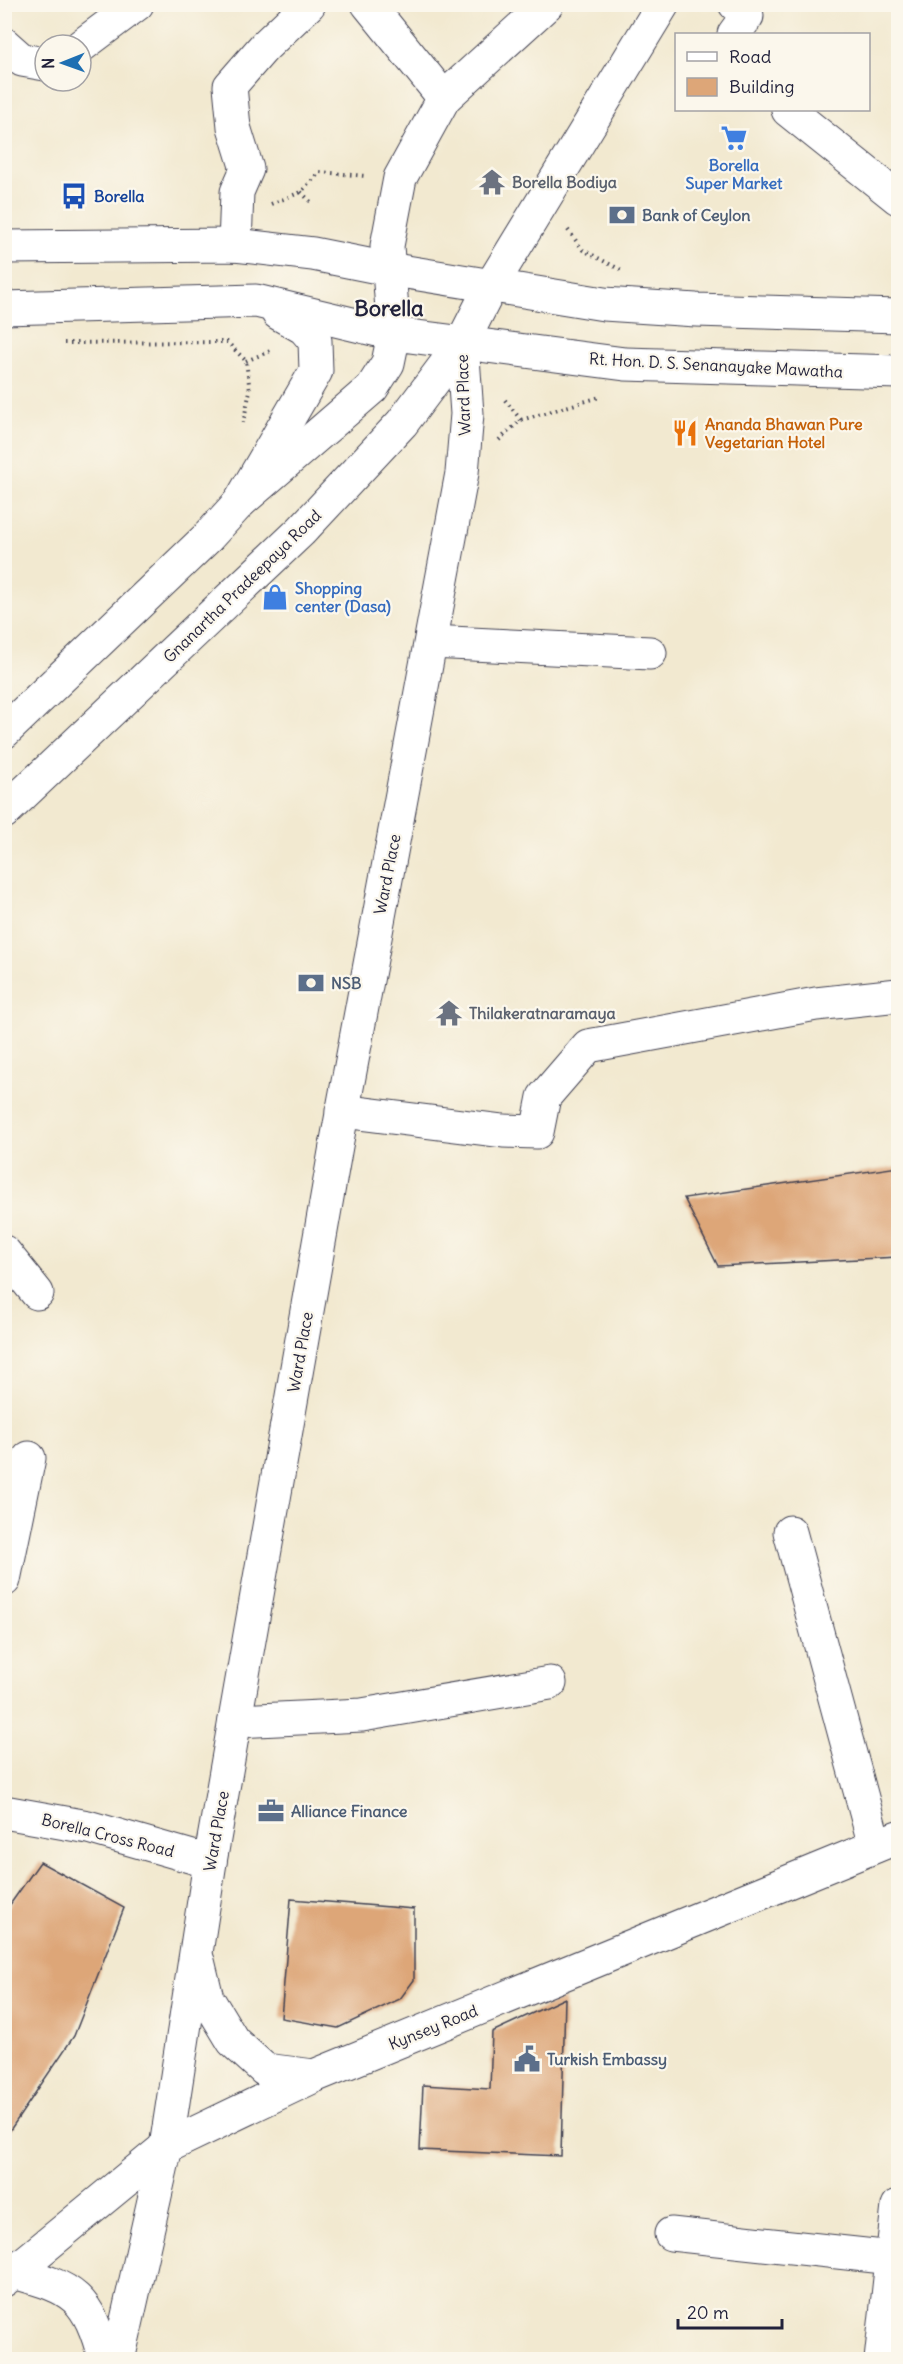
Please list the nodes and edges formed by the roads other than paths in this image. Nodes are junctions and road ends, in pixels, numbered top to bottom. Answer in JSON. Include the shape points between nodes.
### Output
{"nodes":[{"id":1,"x":137,"y":4,"type":"edge"},
{"id":2,"x":309,"y":4,"type":"edge"},
{"id":3,"x":368,"y":4,"type":"edge"},
{"id":4,"x":547,"y":4,"type":"edge"},
{"id":5,"x":663,"y":4,"type":"edge"},
{"id":6,"x":735,"y":4,"type":"edge"},
{"id":7,"x":735,"y":33,"type":"edge"},
{"id":8,"x":93,"y":37,"type":"edge"},
{"id":9,"x":4,"y":44,"type":"edge"},
{"id":10,"x":33,"y":62,"type":"edge"},
{"id":11,"x":444,"y":98,"type":"junction"},
{"id":12,"x":789,"y":111,"type":"edge"},
{"id":13,"x":898,"y":198,"type":"edge"},
{"id":14,"x":235,"y":245,"type":"junction"},
{"id":15,"x":4,"y":247,"type":"edge"},
{"id":16,"x":388,"y":269,"type":"junction"},
{"id":17,"x":491,"y":286,"type":"junction"},
{"id":18,"x":256,"y":301,"type":"junction"},
{"id":19,"x":4,"y":308,"type":"edge"},
{"id":20,"x":898,"y":316,"type":"edge"},
{"id":21,"x":394,"y":334,"type":"junction"},
{"id":22,"x":462,"y":343,"type":"junction"},
{"id":23,"x":898,"y":372,"type":"edge"},
{"id":24,"x":240,"y":502,"type":"junction"},
{"id":25,"x":431,"y":642,"type":"junction"},
{"id":26,"x":650,"y":653,"type":"dead end"},
{"id":27,"x":4,"y":732,"type":"edge"},
{"id":28,"x":4,"y":812,"type":"edge"},
{"id":29,"x":898,"y":995,"type":"edge"},
{"id":30,"x":342,"y":1112,"type":"junction"},
{"id":31,"x":4,"y":1252,"type":"edge"},
{"id":32,"x":37,"y":1293,"type":"dead end"},
{"id":33,"x":29,"y":1458,"type":"dead end"},
{"id":34,"x":790,"y":1532,"type":"dead end"},
{"id":35,"x":4,"y":1580,"type":"edge"},
{"id":36,"x":549,"y":1683,"type":"dead end"},
{"id":37,"x":235,"y":1721,"type":"junction"},
{"id":38,"x":4,"y":1812,"type":"edge"},
{"id":39,"x":887,"y":1842,"type":"edge"},
{"id":40,"x":210,"y":1862,"type":"junction"},
{"id":41,"x":195,"y":1951,"type":"junction"},
{"id":42,"x":314,"y":2076,"type":"junction"},
{"id":43,"x":166,"y":2147,"type":"junction"},
{"id":44,"x":898,"y":2206,"type":"edge"},
{"id":45,"x":670,"y":2234,"type":"dead end"},
{"id":46,"x":892,"y":2258,"type":"junction"},
{"id":47,"x":9,"y":2276,"type":"edge"},
{"id":48,"x":105,"y":2360,"type":"edge"},
{"id":49,"x":118,"y":2360,"type":"edge"},
{"id":50,"x":881,"y":2360,"type":"edge"}],
"edges":[{"from":1,"to":8,"type":"main road"},
{"from":2,"to":14,"type":"main road","via":[[230,86],[234,127],[247,170],[237,192]]},
{"from":3,"to":11,"type":"main road"},
{"from":4,"to":11,"type":"main road"},
{"from":5,"to":17,"type":"main road","name":"Gnanartha Pradeepaya Road"},
{"from":6,"to":7,"type":"main road","via":[[747,16]]},
{"from":9,"to":10,"type":"main road","via":[[22,60]]},
{"from":11,"to":16,"type":"main road","via":[[400,178],[387,246]]},
{"from":12,"to":13,"type":"main road"},
{"from":14,"to":15,"type":"main road"},
{"from":14,"to":16,"type":"main road","via":[[277,248]]},
{"from":16,"to":17,"type":"main road"},
{"from":16,"to":21,"type":"main road"},
{"from":17,"to":20,"type":"main road","via":[[604,304]]},
{"from":17,"to":22,"type":"main road","name":"Gnanartha Pradeepaya Road"},
{"from":18,"to":19,"type":"main road","name":"Rt. Hon. D. S. Senanayake Mawatha"},
{"from":18,"to":21,"type":"main road","name":"Rt. Hon. D. S. Senanayake Mawatha"},
{"from":18,"to":24,"type":"main road","via":[[304,328],[315,341],[316,371]]},
{"from":21,"to":22,"type":"main road","name":"Rt. Hon. D. S. Senanayake Mawatha"},
{"from":21,"to":24,"type":"main road","via":[[388,363],[372,388]]},
{"from":22,"to":23,"type":"main road","name":"Rt. Hon. D. S. Senanayake Mawatha","via":[[625,364]]},
{"from":22,"to":25,"type":"main road","name":"Ward Place","via":[[467,414],[462,473]]},
{"from":22,"to":28,"type":"main road","name":"Gnanartha Pradeepaya Road","via":[[402,423],[335,497]]},
{"from":24,"to":27,"type":"main road"},
{"from":25,"to":26,"type":"main road"},
{"from":25,"to":30,"type":"main road","name":"Ward Place"},
{"from":29,"to":30,"type":"main road","via":[[816,1004],[588,1046],[544,1097],[537,1132]]},
{"from":30,"to":37,"type":"main road","name":"Ward Place"},
{"from":31,"to":32,"type":"main road"},
{"from":33,"to":35,"type":"main road"},
{"from":34,"to":39,"type":"main road"},
{"from":36,"to":37,"type":"main road","via":[[362,1715]]},
{"from":37,"to":40,"type":"main road","name":"Ward Place"},
{"from":38,"to":40,"type":"main road","name":"Borella Cross Road","via":[[88,1827]]},
{"from":39,"to":42,"type":"main road","name":"Kynsey Road"},
{"from":40,"to":41,"type":"main road","name":"Ward Place"},
{"from":41,"to":42,"type":"main road","via":[[207,1998],[233,2041],[265,2070]]},
{"from":41,"to":43,"type":"main road","name":"Ward Place"},
{"from":42,"to":43,"type":"main road","name":"Kynsey Road"},
{"from":43,"to":47,"type":"main road","name":"Kynsey Road"},
{"from":43,"to":49,"type":"main road","name":"Ward Place"},
{"from":44,"to":46,"type":"main road"},
{"from":45,"to":46,"type":"main road"},
{"from":46,"to":50,"type":"main road"},
{"from":47,"to":48,"type":"main road","via":[[52,2282],[73,2294],[96,2327]]}]}
